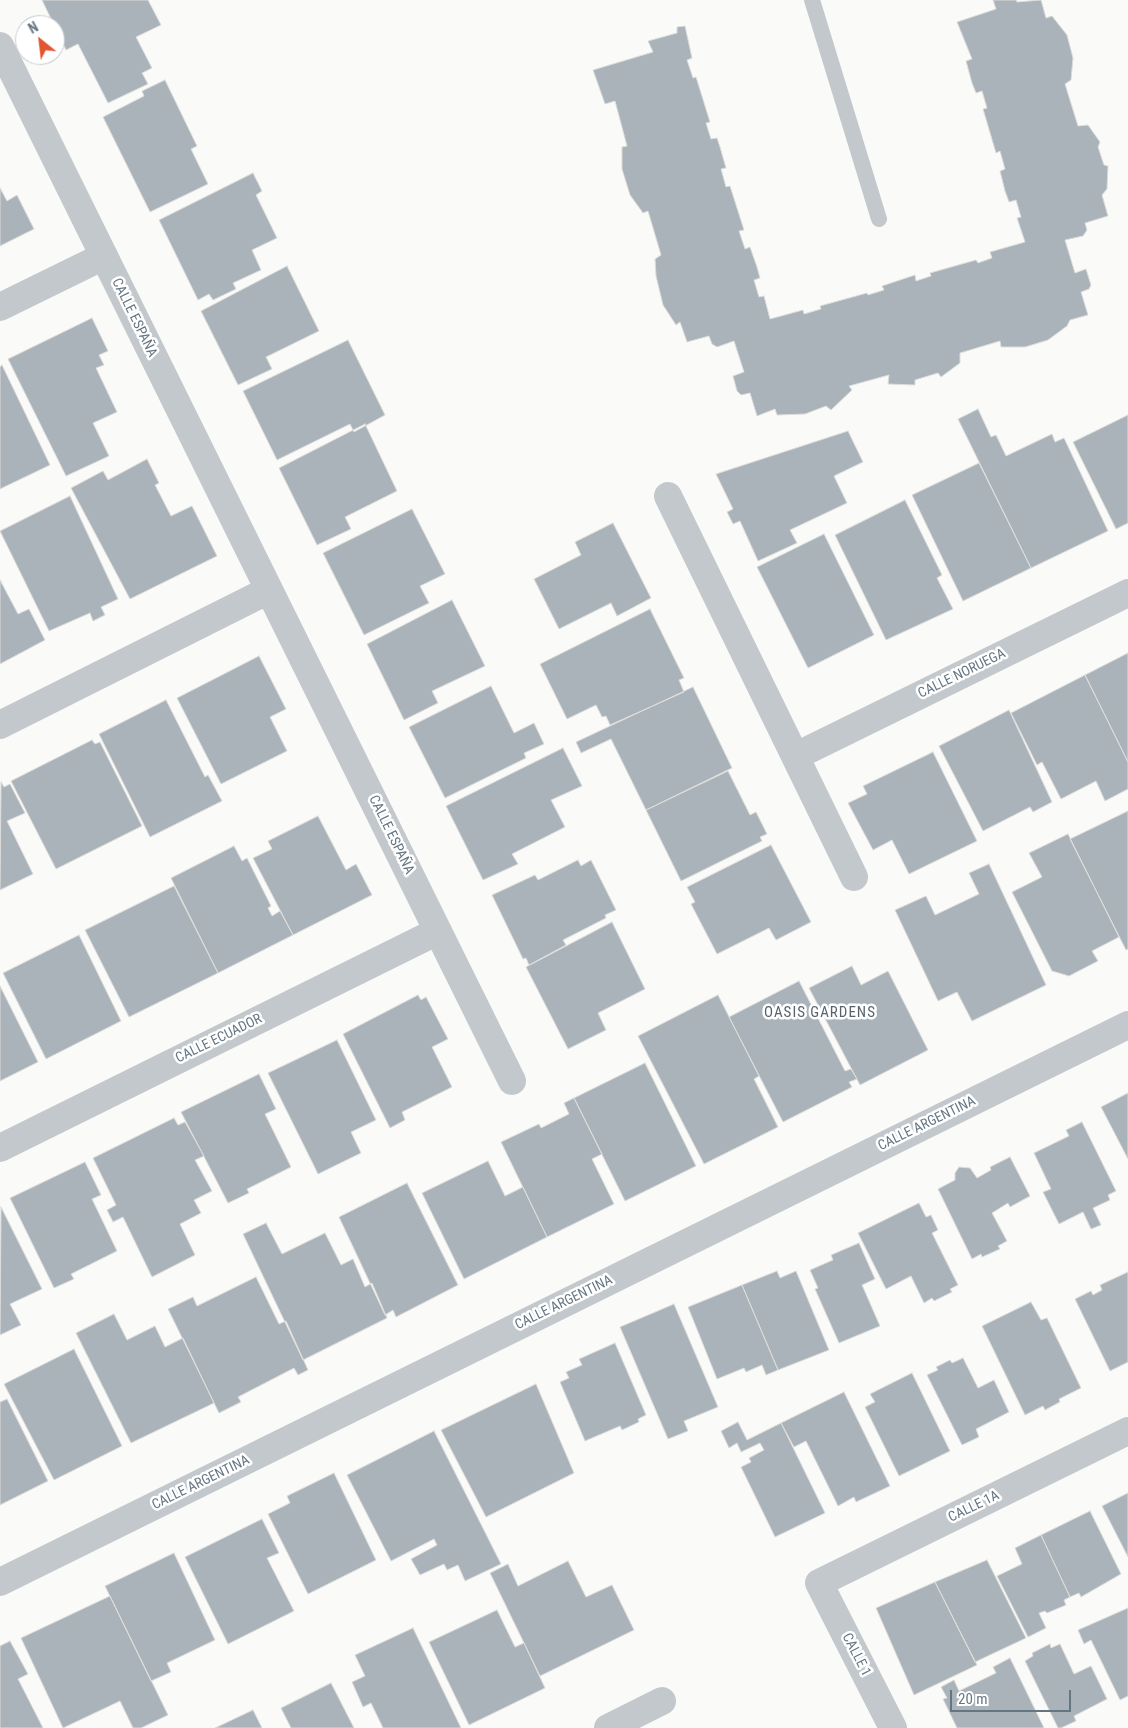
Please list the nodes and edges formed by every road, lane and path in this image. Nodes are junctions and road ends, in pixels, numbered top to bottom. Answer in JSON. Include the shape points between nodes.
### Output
{"nodes":[{"id":1,"x":812,"y":0,"type":"edge"},
{"id":2,"x":0,"y":46,"type":"edge"},
{"id":3,"x":879,"y":219,"type":"dead end"},
{"id":4,"x":104,"y":256,"type":"junction"},
{"id":5,"x":0,"y":307,"type":"edge"},
{"id":6,"x":668,"y":496,"type":"dead end"},
{"id":7,"x":269,"y":590,"type":"junction"},
{"id":8,"x":1128,"y":593,"type":"edge"},
{"id":9,"x":0,"y":724,"type":"edge"},
{"id":10,"x":796,"y":756,"type":"junction"},
{"id":11,"x":854,"y":877,"type":"dead end"},
{"id":12,"x":438,"y":931,"type":"junction"},
{"id":13,"x":1128,"y":1025,"type":"edge"},
{"id":14,"x":512,"y":1081,"type":"dead end"},
{"id":15,"x":0,"y":1148,"type":"edge"},
{"id":16,"x":1128,"y":1431,"type":"edge"},
{"id":17,"x":0,"y":1582,"type":"edge"},
{"id":18,"x":819,"y":1583,"type":"joint"},
{"id":19,"x":662,"y":1701,"type":"dead end"},
{"id":20,"x":608,"y":1728,"type":"edge"},
{"id":21,"x":893,"y":1728,"type":"edge"}],
"edges":[{"from":1,"to":3,"type":"lane"},
{"from":2,"to":4,"type":"street","name":"CALLE ESPAÑA"},
{"from":4,"to":5,"type":"street"},
{"from":4,"to":7,"type":"street","name":"CALLE ESPAÑA"},
{"from":6,"to":10,"type":"street"},
{"from":7,"to":9,"type":"street"},
{"from":7,"to":12,"type":"street","name":"CALLE ESPAÑA"},
{"from":8,"to":10,"type":"street","name":"CALLE NORUEGA"},
{"from":10,"to":11,"type":"street"},
{"from":12,"to":14,"type":"street","name":"CALLE ESPAÑA"},
{"from":12,"to":15,"type":"street","name":"CALLE ECUADOR"},
{"from":13,"to":17,"type":"street","name":"CALLE ARGENTINA"},
{"from":16,"to":18,"type":"street","name":"CALLE 1A"},
{"from":18,"to":21,"type":"street","name":"CALLE 1"},
{"from":19,"to":20,"type":"street"}]}
